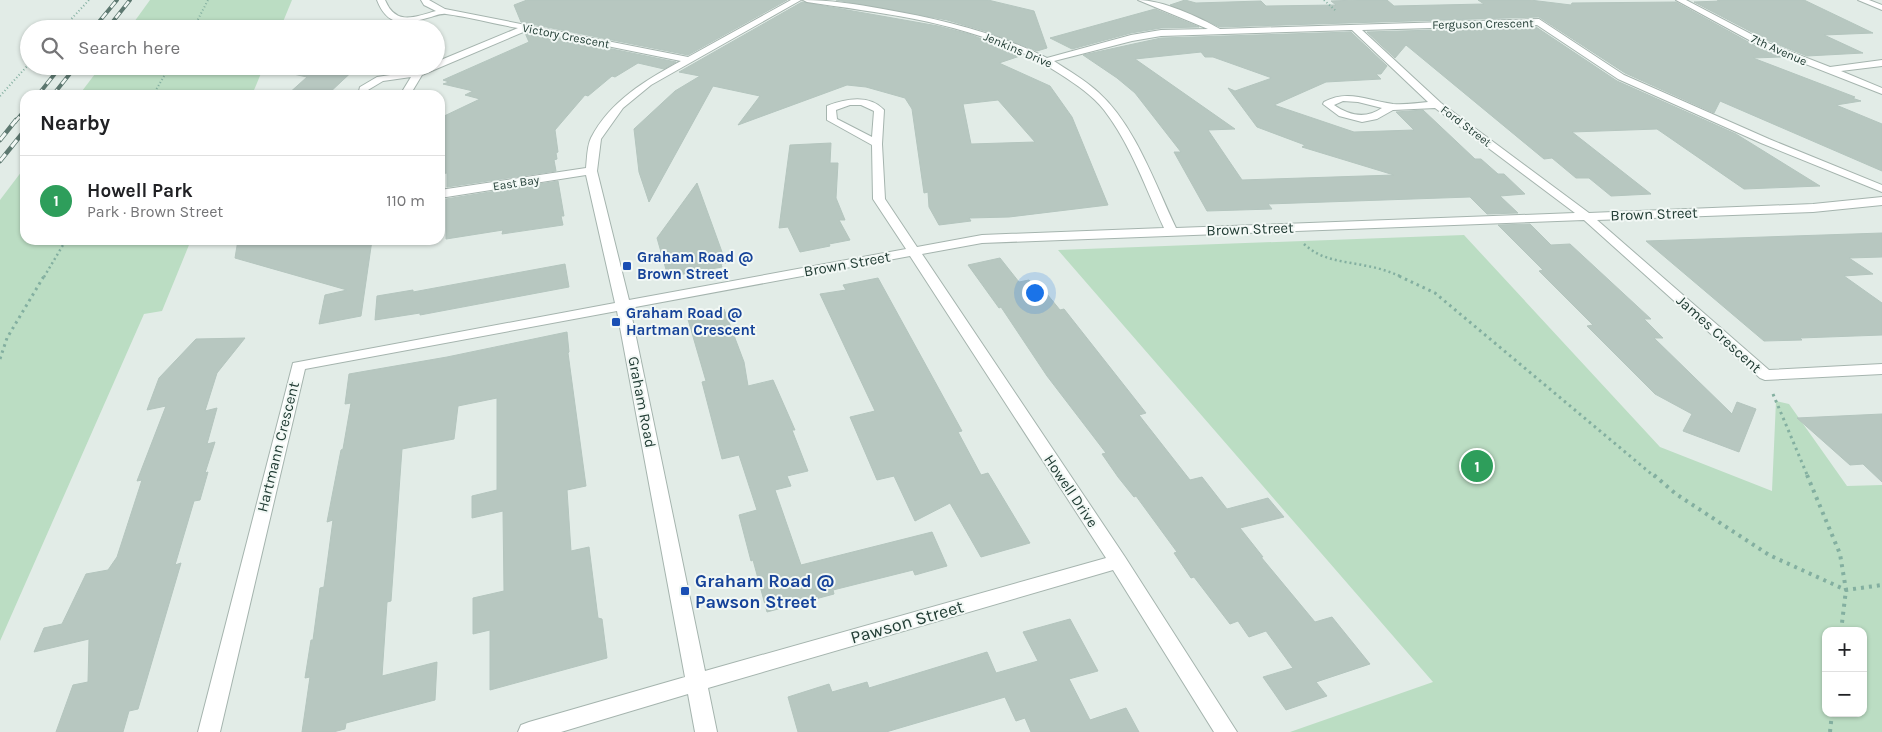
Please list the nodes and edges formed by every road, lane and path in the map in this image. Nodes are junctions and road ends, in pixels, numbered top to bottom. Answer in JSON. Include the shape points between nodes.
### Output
{"nodes":[{"id":1,"x":88,"y":0,"type":"edge"},
{"id":2,"x":208,"y":0,"type":"edge"},
{"id":3,"x":381,"y":0,"type":"edge"},
{"id":4,"x":425,"y":0,"type":"edge"},
{"id":5,"x":797,"y":0,"type":"edge"},
{"id":6,"x":807,"y":0,"type":"edge"},
{"id":7,"x":1142,"y":0,"type":"edge"},
{"id":8,"x":1680,"y":0,"type":"edge"},
{"id":9,"x":1862,"y":0,"type":"edge"},
{"id":10,"x":1882,"y":8,"type":"edge"},
{"id":11,"x":443,"y":11,"type":"junction"},
{"id":12,"x":70,"y":20,"type":"edge"},
{"id":13,"x":198,"y":20,"type":"edge"},
{"id":14,"x":1354,"y":27,"type":"junction"},
{"id":15,"x":526,"y":28,"type":"junction"},
{"id":16,"x":1218,"y":31,"type":"junction"},
{"id":17,"x":690,"y":60,"type":"junction"},
{"id":18,"x":1049,"y":60,"type":"junction"},
{"id":19,"x":445,"y":62,"type":"edge"},
{"id":20,"x":1882,"y":63,"type":"edge"},
{"id":21,"x":1828,"y":70,"type":"junction"},
{"id":22,"x":20,"y":74,"type":"edge"},
{"id":23,"x":165,"y":75,"type":"edge"},
{"id":24,"x":408,"y":75,"type":"edge"},
{"id":25,"x":417,"y":75,"type":"edge"},
{"id":26,"x":156,"y":90,"type":"edge"},
{"id":27,"x":363,"y":90,"type":"edge"},
{"id":28,"x":408,"y":90,"type":"edge"},
{"id":29,"x":1882,"y":91,"type":"edge"},
{"id":30,"x":0,"y":96,"type":"edge"},
{"id":31,"x":1437,"y":105,"type":"junction"},
{"id":32,"x":1390,"y":106,"type":"junction"},
{"id":33,"x":877,"y":144,"type":"junction"},
{"id":34,"x":591,"y":171,"type":"junction"},
{"id":35,"x":1882,"y":189,"type":"edge"},
{"id":36,"x":445,"y":193,"type":"edge"},
{"id":37,"x":1882,"y":201,"type":"edge"},
{"id":38,"x":1586,"y":216,"type":"junction"},
{"id":39,"x":1291,"y":228,"type":"junction"},
{"id":40,"x":1172,"y":232,"type":"junction"},
{"id":41,"x":63,"y":245,"type":"edge"},
{"id":42,"x":913,"y":252,"type":"junction"},
{"id":43,"x":623,"y":306,"type":"junction"},
{"id":44,"x":0,"y":359,"type":"edge"},
{"id":45,"x":1882,"y":369,"type":"edge"},
{"id":46,"x":1765,"y":375,"type":"junction"},
{"id":47,"x":1118,"y":562,"type":"junction"},
{"id":48,"x":1882,"y":585,"type":"edge"},
{"id":49,"x":1846,"y":590,"type":"junction"},
{"id":50,"x":1841,"y":627,"type":"edge"},
{"id":51,"x":697,"y":682,"type":"junction"},
{"id":52,"x":1832,"y":717,"type":"edge"},
{"id":53,"x":209,"y":732,"type":"edge"},
{"id":54,"x":529,"y":732,"type":"edge"},
{"id":55,"x":706,"y":732,"type":"edge"},
{"id":56,"x":1226,"y":732,"type":"edge"},
{"id":57,"x":1830,"y":732,"type":"edge"}],
"edges":[{"from":1,"to":12,"type":"path"},
{"from":2,"to":13,"type":"path"},
{"from":3,"to":11,"type":"street","name":"Victory Crescent","via":[[385,12],[394,19],[414,19]]},
{"from":4,"to":11,"type":"street","name":"Victory Crescent"},
{"from":5,"to":17,"type":"street","name":"Graham Road"},
{"from":6,"to":18,"type":"street","name":"Jenkins Drive","via":[[922,18],[984,34]]},
{"from":7,"to":16,"type":"street"},
{"from":8,"to":21,"type":"street","name":"7th Avenue","via":[[1765,45]]},
{"from":9,"to":10,"type":"street"},
{"from":11,"to":15,"type":"street","name":"Victory Crescent"},
{"from":14,"to":16,"type":"street","name":"Ferguson Crescent"},
{"from":14,"to":31,"type":"street","name":"Ford Street"},
{"from":14,"to":35,"type":"street","name":"Ferguson Crescent","via":[[1539,22],[1621,77]]},
{"from":15,"to":17,"type":"street","name":"Victory Crescent"},
{"from":15,"to":19,"type":"street"},
{"from":16,"to":18,"type":"street","name":"Ferguson Crescent","via":[[1161,33],[1131,38]]},
{"from":17,"to":34,"type":"street","name":"Graham Road","via":[[648,84],[619,106],[596,139]]},
{"from":18,"to":40,"type":"street","name":"Jenkins Drive","via":[[1098,96],[1123,131]]},
{"from":20,"to":21,"type":"street"},
{"from":21,"to":29,"type":"street","name":"7th Avenue"},
{"from":22,"to":30,"type":"path"},
{"from":23,"to":26,"type":"path"},
{"from":24,"to":27,"type":"street","via":[[380,80]]},
{"from":25,"to":28,"type":"street"},
{"from":31,"to":32,"type":"street"},
{"from":31,"to":38,"type":"street","name":"Ford Street"},
{"from":32,"to":32,"type":"street","via":[[1359,98],[1337,98],[1328,104],[1334,112],[1371,118]]},
{"from":33,"to":33,"type":"street","name":"Howell Drive","via":[[879,110],[866,102],[846,102],[831,108],[832,120]]},
{"from":33,"to":42,"type":"street","name":"Howell Drive","via":[[879,199]]},
{"from":34,"to":36,"type":"street","name":"East Bay"},
{"from":34,"to":43,"type":"street","name":"Graham Road"},
{"from":37,"to":38,"type":"street","name":"Brown Street","via":[[1812,208]]},
{"from":38,"to":39,"type":"street","name":"Brown Street"},
{"from":38,"to":46,"type":"street","name":"James Crescent"},
{"from":39,"to":40,"type":"street","name":"Brown Street"},
{"from":39,"to":49,"type":"path","via":[[1310,250],[1330,259],[1374,267],[1411,280],[1435,293],[1676,494],[1769,555]]},
{"from":40,"to":42,"type":"street","name":"Brown Street","via":[[982,238]]},
{"from":41,"to":44,"type":"path","via":[[7,338]]},
{"from":42,"to":43,"type":"street","name":"Brown Street"},
{"from":42,"to":47,"type":"street","name":"Howell Drive"},
{"from":43,"to":51,"type":"street","name":"Graham Road"},
{"from":43,"to":53,"type":"street","name":"Hartmann Crescent","via":[[298,366]]},
{"from":45,"to":46,"type":"street","name":"James Crescent"},
{"from":46,"to":49,"type":"path","via":[[1840,554]]},
{"from":47,"to":51,"type":"street","name":"Pawson Street"},
{"from":47,"to":56,"type":"street","name":"Howell Drive"},
{"from":48,"to":49,"type":"path"},
{"from":49,"to":50,"type":"path"},
{"from":51,"to":54,"type":"street"},
{"from":51,"to":55,"type":"street","name":"Graham Road"},
{"from":52,"to":57,"type":"path"}]}
